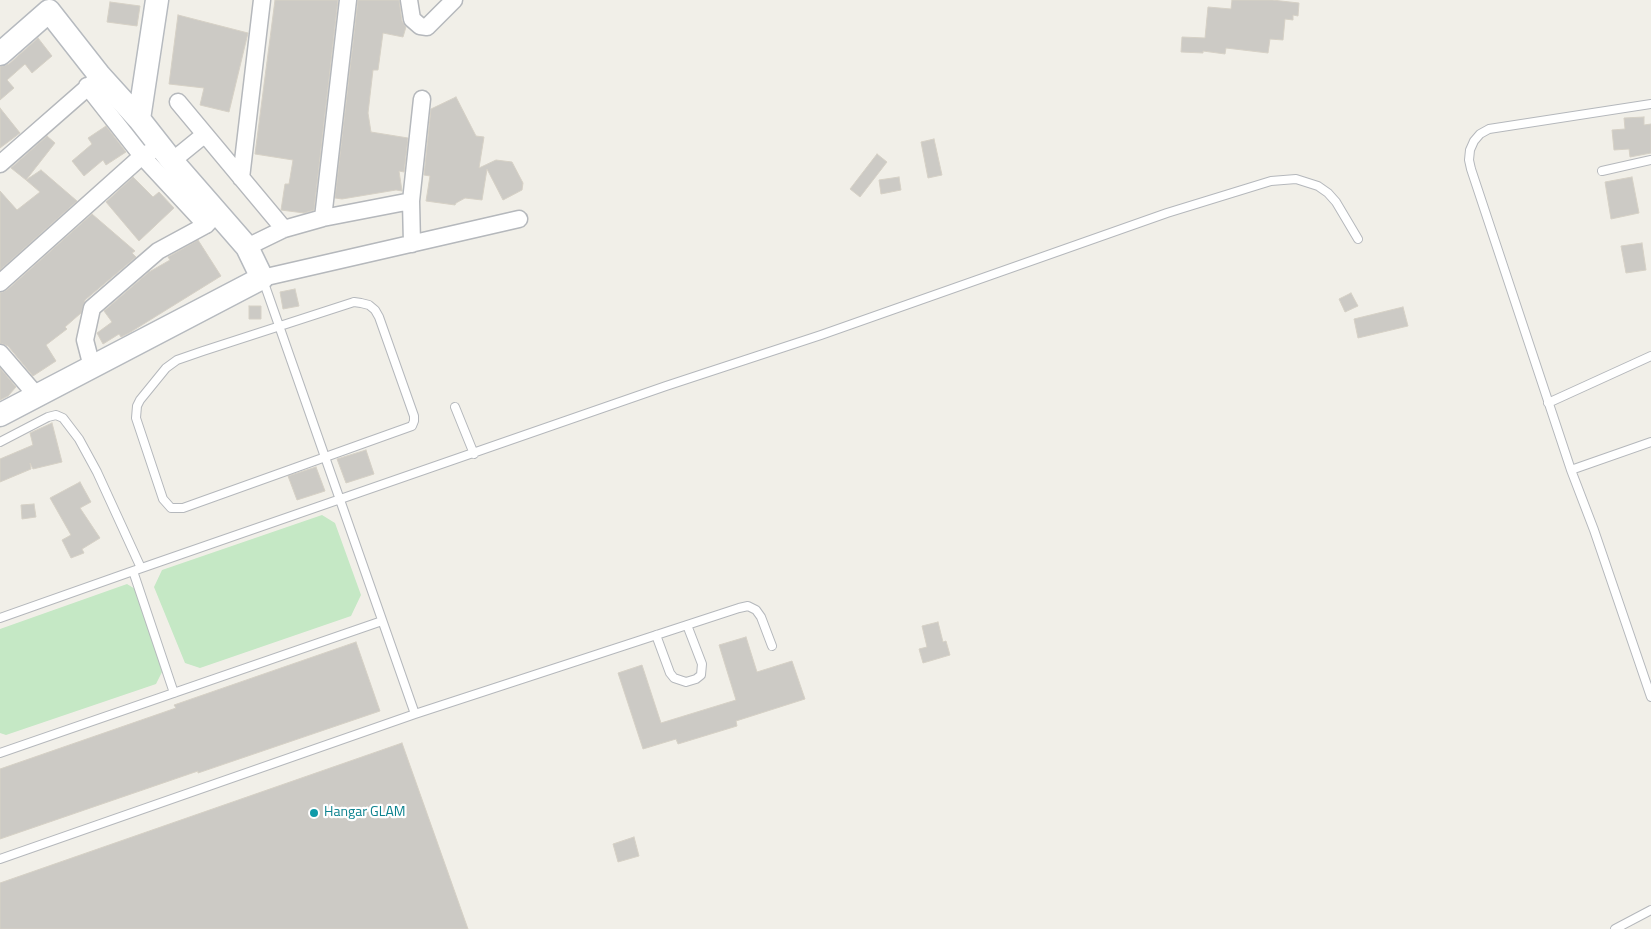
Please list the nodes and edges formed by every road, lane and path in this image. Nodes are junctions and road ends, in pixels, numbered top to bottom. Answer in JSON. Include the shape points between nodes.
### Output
{"nodes":[{"id":1,"x":157,"y":0,"type":"edge"},
{"id":2,"x":262,"y":0,"type":"edge"},
{"id":3,"x":348,"y":0,"type":"edge"},
{"id":4,"x":409,"y":0,"type":"edge"},
{"id":5,"x":454,"y":0,"type":"edge"},
{"id":6,"x":47,"y":4,"type":"edge"},
{"id":7,"x":0,"y":54,"type":"edge"},
{"id":8,"x":94,"y":81,"type":"junction"},
{"id":9,"x":422,"y":98,"type":"dead end"},
{"id":10,"x":178,"y":102,"type":"dead end"},
{"id":11,"x":1651,"y":104,"type":"edge"},
{"id":12,"x":139,"y":119,"type":"junction"},
{"id":13,"x":204,"y":135,"type":"junction"},
{"id":14,"x":158,"y":154,"type":"junction"},
{"id":15,"x":1651,"y":160,"type":"edge"},
{"id":16,"x":0,"y":164,"type":"edge"},
{"id":17,"x":1602,"y":171,"type":"dead end"},
{"id":18,"x":241,"y":178,"type":"junction"},
{"id":19,"x":410,"y":201,"type":"junction"},
{"id":20,"x":323,"y":218,"type":"junction"},
{"id":21,"x":211,"y":219,"type":"junction"},
{"id":22,"x":519,"y":219,"type":"dead end"},
{"id":23,"x":284,"y":229,"type":"junction"},
{"id":24,"x":1358,"y":239,"type":"dead end"},
{"id":25,"x":412,"y":244,"type":"junction"},
{"id":26,"x":247,"y":247,"type":"junction"},
{"id":27,"x":262,"y":278,"type":"junction"},
{"id":28,"x":0,"y":283,"type":"edge"},
{"id":29,"x":280,"y":326,"type":"junction"},
{"id":30,"x":0,"y":353,"type":"edge"},
{"id":31,"x":1651,"y":356,"type":"edge"},
{"id":32,"x":92,"y":367,"type":"junction"},
{"id":33,"x":37,"y":396,"type":"junction"},
{"id":34,"x":1548,"y":403,"type":"junction"},
{"id":35,"x":455,"y":407,"type":"dead end"},
{"id":36,"x":0,"y":416,"type":"edge"},
{"id":37,"x":0,"y":442,"type":"edge"},
{"id":38,"x":1651,"y":442,"type":"edge"},
{"id":39,"x":474,"y":454,"type":"junction"},
{"id":40,"x":325,"y":458,"type":"junction"},
{"id":41,"x":1571,"y":470,"type":"junction"},
{"id":42,"x":340,"y":500,"type":"junction"},
{"id":43,"x":137,"y":569,"type":"junction"},
{"id":44,"x":0,"y":618,"type":"edge"},
{"id":45,"x":382,"y":621,"type":"junction"},
{"id":46,"x":687,"y":624,"type":"junction"},
{"id":47,"x":656,"y":635,"type":"junction"},
{"id":48,"x":772,"y":646,"type":"dead end"},
{"id":49,"x":174,"y":693,"type":"junction"},
{"id":50,"x":1651,"y":698,"type":"edge"},
{"id":51,"x":415,"y":714,"type":"junction"},
{"id":52,"x":0,"y":753,"type":"edge"},
{"id":53,"x":0,"y":859,"type":"edge"},
{"id":54,"x":1651,"y":910,"type":"edge"},
{"id":55,"x":1616,"y":929,"type":"edge"}],
"edges":[{"from":1,"to":12,"type":"street"},
{"from":2,"to":18,"type":"street"},
{"from":3,"to":20,"type":"street"},
{"from":4,"to":5,"type":"street","via":[[412,19],[426,27]]},
{"from":6,"to":7,"type":"street"},
{"from":6,"to":8,"type":"street"},
{"from":8,"to":12,"type":"street"},
{"from":8,"to":14,"type":"street"},
{"from":8,"to":16,"type":"street"},
{"from":9,"to":19,"type":"street"},
{"from":10,"to":13,"type":"street"},
{"from":11,"to":34,"type":"lane","via":[[1489,129],[1480,134],[1470,150],[1470,169]]},
{"from":12,"to":14,"type":"street"},
{"from":13,"to":14,"type":"street"},
{"from":13,"to":18,"type":"street"},
{"from":14,"to":21,"type":"street"},
{"from":14,"to":21,"type":"street"},
{"from":14,"to":28,"type":"street"},
{"from":15,"to":17,"type":"lane"},
{"from":18,"to":23,"type":"street"},
{"from":19,"to":20,"type":"street"},
{"from":19,"to":25,"type":"street"},
{"from":20,"to":23,"type":"street"},
{"from":21,"to":26,"type":"street"},
{"from":21,"to":32,"type":"street","via":[[158,251],[92,308],[85,340]]},
{"from":22,"to":25,"type":"street"},
{"from":23,"to":26,"type":"street"},
{"from":24,"to":39,"type":"lane","via":[[1336,202],[1318,186],[1296,178],[1271,181],[1167,213]]},
{"from":25,"to":27,"type":"street"},
{"from":26,"to":27,"type":"street"},
{"from":27,"to":29,"type":"lane"},
{"from":27,"to":32,"type":"street"},
{"from":29,"to":40,"type":"lane"},
{"from":29,"to":40,"type":"lane","via":[[354,302],[375,310],[414,416],[412,426]]},
{"from":29,"to":40,"type":"lane","via":[[177,360],[166,368],[140,400],[136,412],[148,454],[166,504],[177,509]]},
{"from":30,"to":33,"type":"street"},
{"from":31,"to":34,"type":"lane"},
{"from":32,"to":33,"type":"street"},
{"from":33,"to":36,"type":"street"},
{"from":34,"to":41,"type":"lane"},
{"from":35,"to":39,"type":"lane"},
{"from":37,"to":43,"type":"lane","via":[[48,417],[56,415],[63,418],[97,472]]},
{"from":38,"to":41,"type":"lane"},
{"from":39,"to":42,"type":"lane"},
{"from":40,"to":42,"type":"lane"},
{"from":41,"to":50,"type":"lane"},
{"from":42,"to":43,"type":"lane"},
{"from":42,"to":45,"type":"lane"},
{"from":43,"to":44,"type":"lane"},
{"from":43,"to":49,"type":"lane"},
{"from":45,"to":49,"type":"lane"},
{"from":45,"to":51,"type":"lane"},
{"from":46,"to":47,"type":"lane"},
{"from":46,"to":47,"type":"lane","via":[[702,664],[701,675],[696,679],[686,682],[674,678]]},
{"from":46,"to":48,"type":"lane","via":[[748,606],[761,617]]},
{"from":47,"to":51,"type":"lane"},
{"from":49,"to":52,"type":"lane"},
{"from":51,"to":53,"type":"lane"},
{"from":54,"to":55,"type":"lane"}]}
